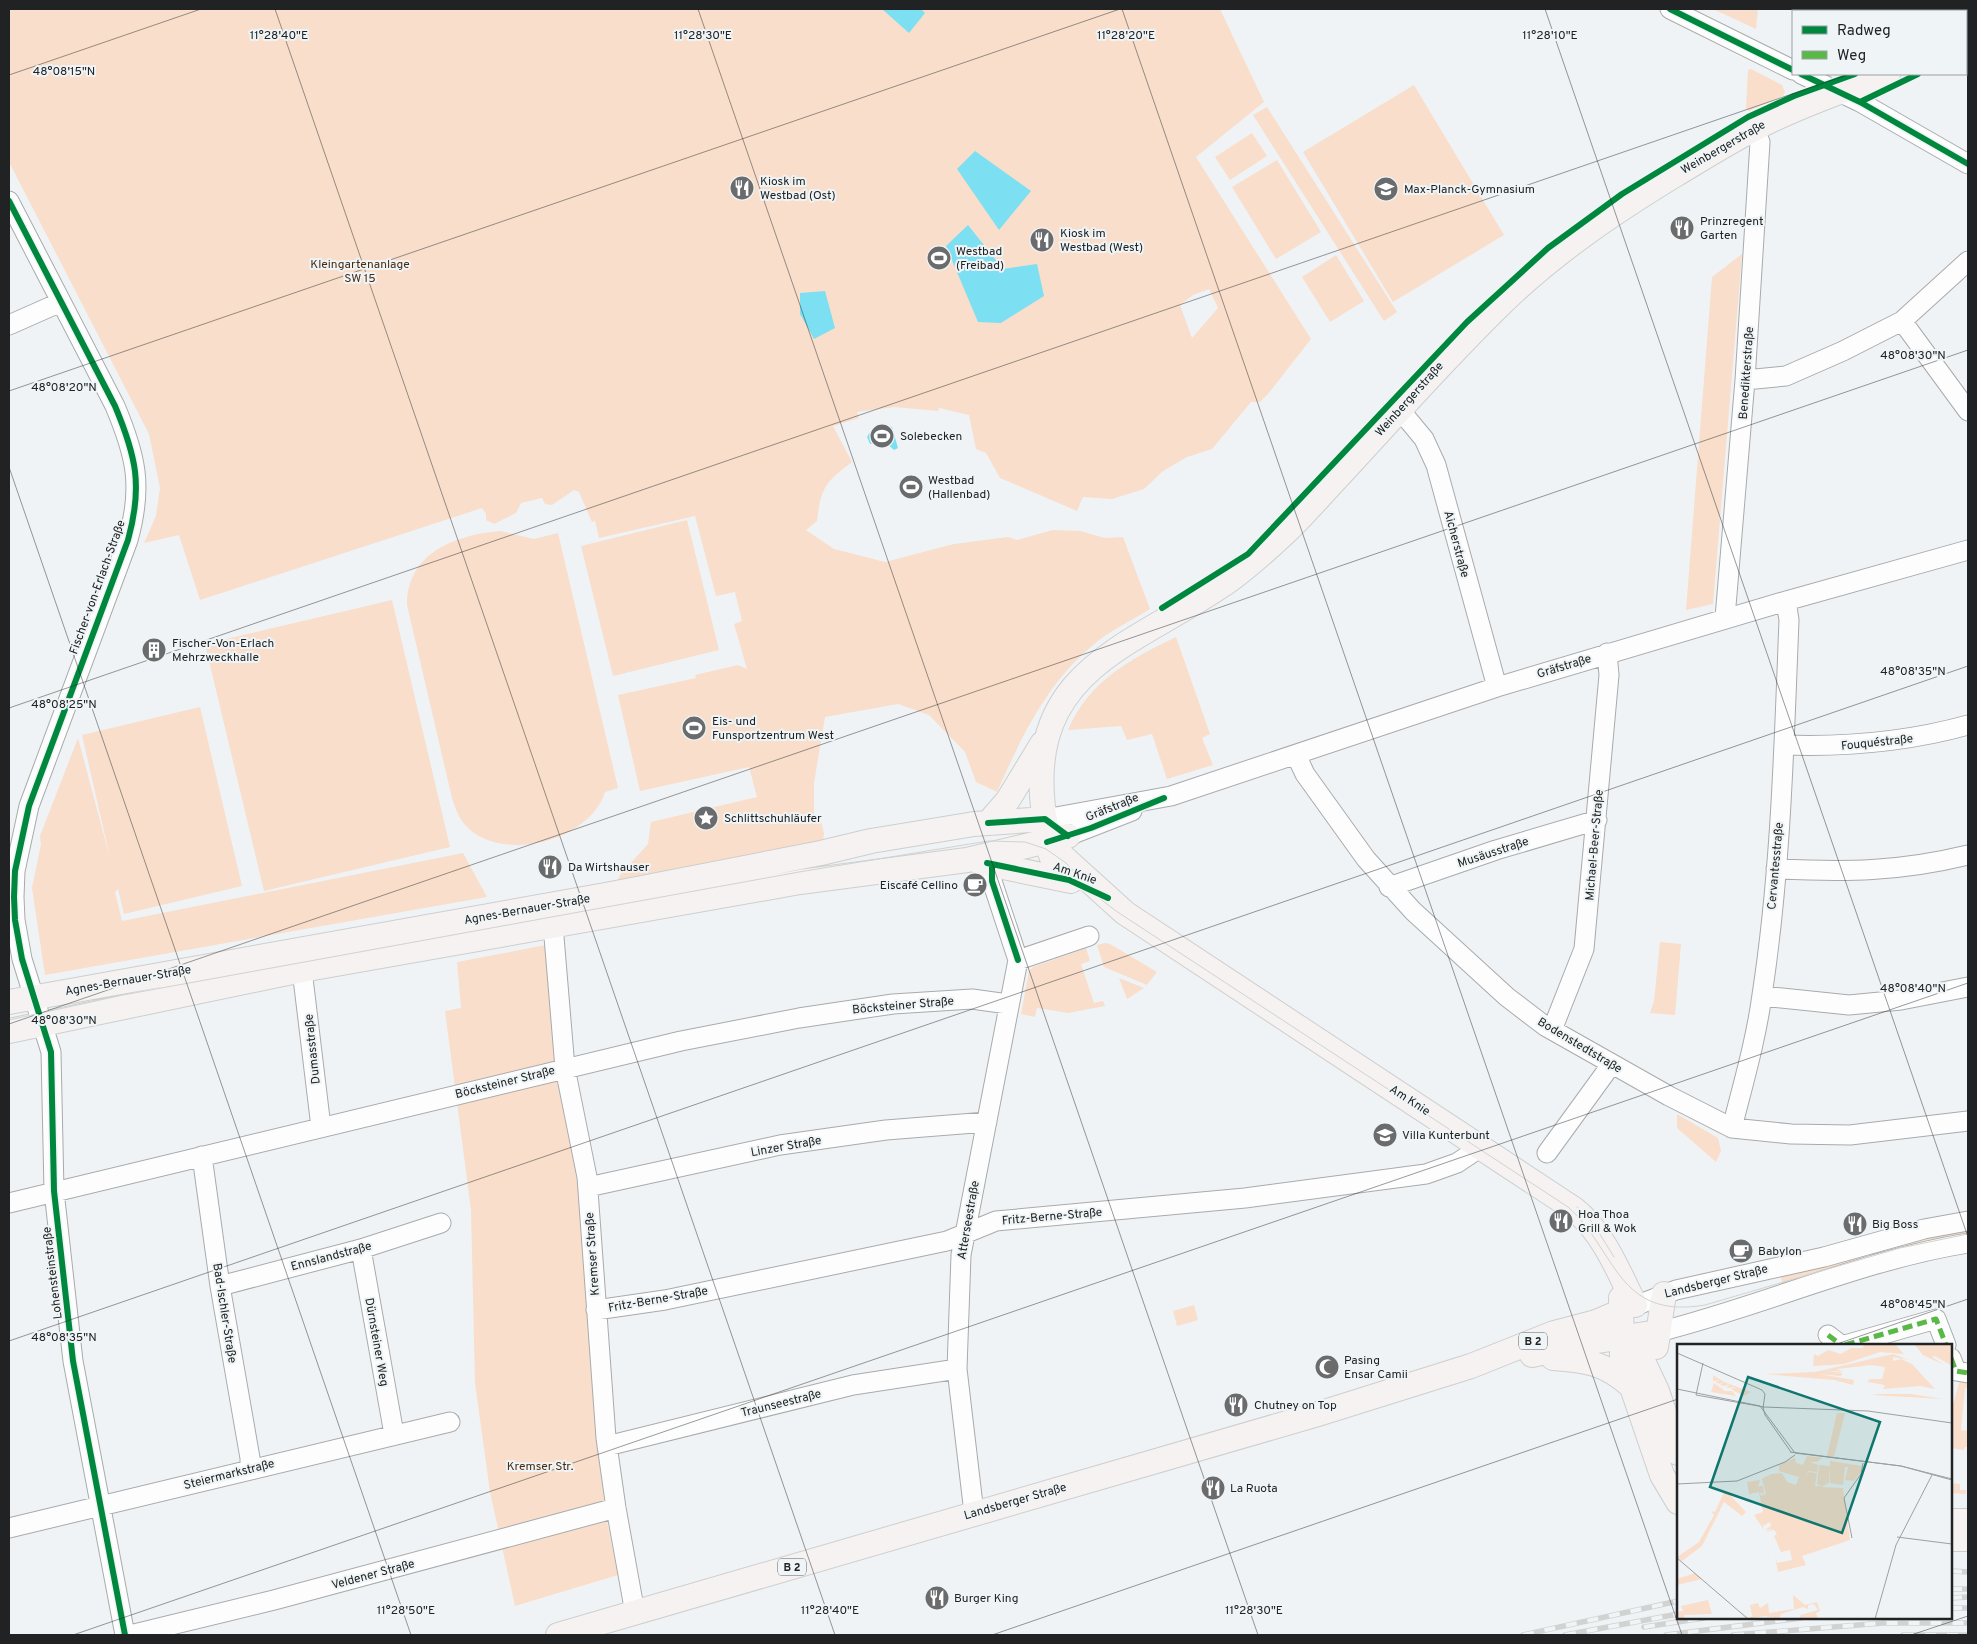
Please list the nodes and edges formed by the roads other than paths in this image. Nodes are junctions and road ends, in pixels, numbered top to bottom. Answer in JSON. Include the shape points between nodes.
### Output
{"nodes":[{"id":1,"x":1670,"y":9,"type":"edge"},
{"id":2,"x":1792,"y":70,"type":"edge"},
{"id":3,"x":1803,"y":75,"type":"edge"},
{"id":4,"x":1885,"y":75,"type":"edge"},
{"id":5,"x":1840,"y":92,"type":"junction"},
{"id":6,"x":1754,"y":129,"type":"junction"},
{"id":7,"x":1968,"y":164,"type":"edge"},
{"id":8,"x":9,"y":201,"type":"edge"},
{"id":9,"x":1968,"y":261,"type":"edge"},
{"id":10,"x":61,"y":302,"type":"junction"},
{"id":11,"x":1902,"y":321,"type":"junction"},
{"id":12,"x":9,"y":325,"type":"edge"},
{"id":13,"x":1746,"y":380,"type":"junction"},
{"id":14,"x":1400,"y":410,"type":"junction"},
{"id":15,"x":1968,"y":411,"type":"edge"},
{"id":16,"x":1968,"y":550,"type":"edge"},
{"id":17,"x":1786,"y":600,"type":"junction"},
{"id":18,"x":1725,"y":618,"type":"junction"},
{"id":19,"x":1607,"y":653,"type":"junction"},
{"id":20,"x":1497,"y":686,"type":"junction"},
{"id":21,"x":1968,"y":725,"type":"edge"},
{"id":22,"x":1049,"y":731,"type":"junction"},
{"id":23,"x":1784,"y":745,"type":"junction"},
{"id":24,"x":1296,"y":754,"type":"junction"},
{"id":25,"x":1164,"y":798,"type":"junction"},
{"id":26,"x":1597,"y":820,"type":"junction"},
{"id":27,"x":988,"y":822,"type":"junction"},
{"id":28,"x":1049,"y":835,"type":"junction"},
{"id":29,"x":1968,"y":855,"type":"edge"},
{"id":30,"x":967,"y":860,"type":"junction"},
{"id":31,"x":992,"y":864,"type":"junction"},
{"id":32,"x":1776,"y":869,"type":"junction"},
{"id":33,"x":1033,"y":871,"type":"joint"},
{"id":34,"x":1069,"y":880,"type":"junction"},
{"id":35,"x":1389,"y":887,"type":"junction"},
{"id":36,"x":1108,"y":898,"type":"junction"},
{"id":37,"x":553,"y":925,"type":"junction"},
{"id":38,"x":1089,"y":936,"type":"dead end"},
{"id":39,"x":1018,"y":960,"type":"junction"},
{"id":40,"x":302,"y":970,"type":"junction"},
{"id":41,"x":1968,"y":987,"type":"edge"},
{"id":42,"x":34,"y":996,"type":"junction"},
{"id":43,"x":1762,"y":996,"type":"junction"},
{"id":44,"x":9,"y":1002,"type":"edge"},
{"id":45,"x":1008,"y":1004,"type":"junction"},
{"id":46,"x":43,"y":1024,"type":"junction"},
{"id":47,"x":1552,"y":1030,"type":"junction"},
{"id":48,"x":9,"y":1031,"type":"edge"},
{"id":49,"x":1611,"y":1065,"type":"junction"},
{"id":50,"x":565,"y":1068,"type":"junction"},
{"id":51,"x":986,"y":1122,"type":"junction"},
{"id":52,"x":1968,"y":1122,"type":"edge"},
{"id":53,"x":321,"y":1128,"type":"junction"},
{"id":54,"x":1732,"y":1128,"type":"junction"},
{"id":55,"x":1481,"y":1147,"type":"junction"},
{"id":56,"x":1547,"y":1153,"type":"dead end"},
{"id":57,"x":202,"y":1156,"type":"junction"},
{"id":58,"x":588,"y":1187,"type":"junction"},
{"id":59,"x":54,"y":1191,"type":"junction"},
{"id":60,"x":9,"y":1203,"type":"edge"},
{"id":61,"x":1968,"y":1221,"type":"edge"},
{"id":62,"x":441,"y":1224,"type":"dead end"},
{"id":63,"x":965,"y":1232,"type":"junction"},
{"id":64,"x":1968,"y":1243,"type":"edge"},
{"id":65,"x":361,"y":1249,"type":"junction"},
{"id":66,"x":220,"y":1286,"type":"junction"},
{"id":67,"x":1664,"y":1294,"type":"junction"},
{"id":68,"x":1628,"y":1308,"type":"junction"},
{"id":69,"x":596,"y":1310,"type":"junction"},
{"id":70,"x":1596,"y":1322,"type":"junction"},
{"id":71,"x":1658,"y":1332,"type":"junction"},
{"id":72,"x":1621,"y":1337,"type":"junction"},
{"id":73,"x":1848,"y":1344,"type":"edge"},
{"id":74,"x":1946,"y":1344,"type":"edge"},
{"id":75,"x":1529,"y":1356,"type":"junction"},
{"id":76,"x":1472,"y":1366,"type":"junction"},
{"id":77,"x":956,"y":1369,"type":"junction"},
{"id":78,"x":1631,"y":1386,"type":"junction"},
{"id":79,"x":1657,"y":1391,"type":"junction"},
{"id":80,"x":450,"y":1422,"type":"dead end"},
{"id":81,"x":394,"y":1434,"type":"junction"},
{"id":82,"x":607,"y":1446,"type":"junction"},
{"id":83,"x":1677,"y":1450,"type":"edge"},
{"id":84,"x":250,"y":1469,"type":"junction"},
{"id":85,"x":1677,"y":1500,"type":"edge"},
{"id":86,"x":100,"y":1507,"type":"junction"},
{"id":87,"x":616,"y":1508,"type":"junction"},
{"id":88,"x":974,"y":1513,"type":"junction"},
{"id":89,"x":1952,"y":1521,"type":"edge"},
{"id":90,"x":1968,"y":1521,"type":"edge"},
{"id":91,"x":9,"y":1528,"type":"edge"},
{"id":92,"x":1952,"y":1539,"type":"edge"},
{"id":93,"x":1968,"y":1539,"type":"edge"},
{"id":94,"x":635,"y":1613,"type":"junction"},
{"id":95,"x":125,"y":1635,"type":"edge"},
{"id":96,"x":130,"y":1635,"type":"edge"},
{"id":97,"x":558,"y":1635,"type":"edge"}],
"edges":[{"from":1,"to":2,"type":"street"},
{"from":3,"to":5,"type":"street"},
{"from":4,"to":5,"type":"main road","name":"Weinbergerstraße"},
{"from":5,"to":6,"type":"main road","name":"Weinbergerstraße"},
{"from":5,"to":7,"type":"street"},
{"from":6,"to":13,"type":"street","name":"Benedikterstraße","via":[[1760,142]]},
{"from":6,"to":14,"type":"main road","name":"Weinbergerstraße","via":[[1634,200],[1561,252],[1498,306]]},
{"from":8,"to":10,"type":"street","name":"Fischer-von-Erlach-Straße"},
{"from":9,"to":11,"type":"street"},
{"from":10,"to":12,"type":"street"},
{"from":10,"to":42,"type":"street","name":"Fischer-von-Erlach-Straße","via":[[128,436],[137,484],[135,513],[128,540],[23,827],[15,871],[15,920],[22,959]]},
{"from":11,"to":13,"type":"street","via":[[1786,376]]},
{"from":11,"to":15,"type":"street"},
{"from":13,"to":18,"type":"street","name":"Benedikterstraße"},
{"from":14,"to":20,"type":"street","name":"Aicherstraße","via":[[1424,439],[1436,465]]},
{"from":14,"to":22,"type":"main road","name":"Weinbergerstraße","via":[[1287,530],[1231,579],[1090,668],[1069,692]]},
{"from":16,"to":17,"type":"street","name":"Gräfstraße"},
{"from":17,"to":18,"type":"street","name":"Gräfstraße"},
{"from":17,"to":23,"type":"street","name":"Cervantesstraße","via":[[1789,620]]},
{"from":18,"to":19,"type":"street","name":"Gräfstraße"},
{"from":19,"to":20,"type":"street","name":"Gräfstraße"},
{"from":19,"to":26,"type":"street","name":"Michael-Beer-Straße","via":[[1609,675]]},
{"from":20,"to":24,"type":"street","name":"Gräfstraße"},
{"from":21,"to":23,"type":"street","name":"Fouquéstraße","via":[[1884,743]]},
{"from":22,"to":27,"type":"main road","via":[[1008,800]]},
{"from":22,"to":28,"type":"main road","name":"Weinbergerstraße","via":[[1042,768]]},
{"from":23,"to":32,"type":"street","name":"Cervantesstraße"},
{"from":24,"to":25,"type":"street","name":"Gräfstraße"},
{"from":24,"to":35,"type":"street","name":"Bodenstedtstraße","via":[[1305,774]]},
{"from":25,"to":28,"type":"street","name":"Gräfstraße"},
{"from":25,"to":28,"type":"street","name":"Gräfstraße"},
{"from":26,"to":35,"type":"street","name":"Musäusstraße"},
{"from":26,"to":47,"type":"street","name":"Michael-Beer-Straße","via":[[1584,949]]},
{"from":27,"to":28,"type":"main road","name":"Agnes-Bernauer-Straße"},
{"from":27,"to":42,"type":"main road","name":"Agnes-Bernauer-Straße","via":[[871,841],[611,894]]},
{"from":28,"to":30,"type":"main road","name":"Agnes-Bernauer-Straße"},
{"from":28,"to":34,"type":"main road","name":"Weinbergerstraße","via":[[1055,866]]},
{"from":28,"to":36,"type":"main road","name":"Am Knie"},
{"from":29,"to":32,"type":"street","via":[[1882,871]]},
{"from":30,"to":31,"type":"main road","name":"Agnes-Bernauer-Straße"},
{"from":30,"to":37,"type":"main road","name":"Agnes-Bernauer-Straße","via":[[800,882]]},
{"from":31,"to":33,"type":"main road","name":"Agnes-Bernauer-Straße"},
{"from":31,"to":39,"type":"street","via":[[992,881]]},
{"from":32,"to":43,"type":"street","name":"Cervantesstraße"},
{"from":33,"to":34,"type":"main road","name":"Am Knie"},
{"from":34,"to":36,"type":"main road","name":"Am Knie"},
{"from":35,"to":47,"type":"street","name":"Bodenstedtstraße","via":[[1507,996]]},
{"from":36,"to":55,"type":"main road","name":"Am Knie","via":[[1125,913]]},
{"from":37,"to":40,"type":"main road","name":"Agnes-Bernauer-Straße"},
{"from":37,"to":50,"type":"street","name":"Kremser Straße"},
{"from":38,"to":39,"type":"street"},
{"from":39,"to":45,"type":"street","name":"Atterseestraße"},
{"from":40,"to":46,"type":"main road","name":"Agnes-Bernauer-Straße"},
{"from":40,"to":53,"type":"street","name":"Dumasstraße"},
{"from":41,"to":43,"type":"street","via":[[1901,1000],[1849,1005]]},
{"from":42,"to":44,"type":"main road","name":"Agnes-Bernauer-Straße"},
{"from":42,"to":46,"type":"street","name":"Lohensteinstraße"},
{"from":43,"to":54,"type":"street","name":"Cervantesstraße"},
{"from":45,"to":50,"type":"street","name":"Böcksteiner Straße","via":[[972,999],[893,1004],[681,1041]]},
{"from":45,"to":51,"type":"street","name":"Atterseestraße"},
{"from":46,"to":48,"type":"main road","name":"Agnes-Bernauer-Straße"},
{"from":46,"to":59,"type":"street","name":"Lohensteinstraße","via":[[51,1052]]},
{"from":47,"to":49,"type":"street","name":"Bodenstedtstraße"},
{"from":49,"to":54,"type":"street","name":"Bodenstedtstraße"},
{"from":49,"to":56,"type":"street"},
{"from":50,"to":53,"type":"street","name":"Böcksteiner Straße"},
{"from":50,"to":58,"type":"street","name":"Kremser Straße"},
{"from":51,"to":58,"type":"street","name":"Linzer Straße","via":[[886,1130],[780,1145]]},
{"from":51,"to":63,"type":"street","name":"Atterseestraße"},
{"from":52,"to":54,"type":"street","name":"Bodenstedtstraße","via":[[1850,1135]]},
{"from":53,"to":57,"type":"street","name":"Böcksteiner Straße"},
{"from":55,"to":63,"type":"street","name":"Fritz-Berne-Straße","via":[[1457,1162],[1426,1174],[1245,1198],[996,1221]]},
{"from":55,"to":68,"type":"main road","name":"Am Knie","via":[[1581,1215],[1618,1272]]},
{"from":57,"to":59,"type":"street","name":"Böcksteiner Straße"},
{"from":57,"to":66,"type":"street","name":"Bad-Ischler-Straße"},
{"from":58,"to":69,"type":"street","name":"Kremser Straße"},
{"from":59,"to":60,"type":"street","name":"Böcksteiner Straße"},
{"from":59,"to":86,"type":"street","name":"Lohensteinstraße","via":[[74,1365]]},
{"from":61,"to":67,"type":"street","name":"Landsberger Straße"},
{"from":62,"to":65,"type":"street","name":"Ennslandstraße"},
{"from":63,"to":69,"type":"street","name":"Fritz-Berne-Straße","via":[[947,1241],[665,1300]]},
{"from":63,"to":77,"type":"street","name":"Atterseestraße"},
{"from":64,"to":71,"type":"street","name":"Landsberger Straße","via":[[1882,1262]]},
{"from":65,"to":66,"type":"street","name":"Ennslandstraße"},
{"from":65,"to":81,"type":"street","name":"Dürnsteiner Weg"},
{"from":66,"to":84,"type":"street","name":"Bad-Ischler-Straße"},
{"from":67,"to":68,"type":"street","name":"Landsberger Straße"},
{"from":67,"to":71,"type":"main road"},
{"from":68,"to":70,"type":"main road","name":"Landsberger Straße"},
{"from":68,"to":72,"type":"main road","name":"Am Knie"},
{"from":69,"to":82,"type":"street","name":"Kremser Straße"},
{"from":70,"to":72,"type":"main road"},
{"from":70,"to":76,"type":"main road","name":"Landsberger Straße","number":"B 2","via":[[1554,1333]]},
{"from":71,"to":72,"type":"main road","name":"Landsberger Straße"},
{"from":71,"to":79,"type":"main road","via":[[1655,1355]]},
{"from":72,"to":75,"type":"main road","name":"Landsberger Straße"},
{"from":72,"to":78,"type":"main road","name":"Am Knie","via":[[1622,1358]]},
{"from":72,"to":79,"type":"main road","via":[[1636,1346]]},
{"from":73,"to":74,"type":"street","via":[[1936,1319]]},
{"from":75,"to":76,"type":"main road","name":"Landsberger Straße","number":"B 2"},
{"from":75,"to":78,"type":"main road","number":"B 2","via":[[1589,1361],[1608,1369]]},
{"from":76,"to":88,"type":"main road","name":"Landsberger Straße","number":"B 2"},
{"from":77,"to":82,"type":"street","name":"Traunseestraße","via":[[854,1385]]},
{"from":77,"to":88,"type":"street","name":"Atterseestraße"},
{"from":78,"to":85,"type":"main road","name":"Am Knie","via":[[1662,1475]]},
{"from":79,"to":83,"type":"main road"},
{"from":80,"to":81,"type":"street","name":"Steiermarkstraße"},
{"from":81,"to":84,"type":"street","name":"Steiermarkstraße"},
{"from":82,"to":87,"type":"street","name":"Kremser Straße"},
{"from":84,"to":86,"type":"street","name":"Steiermarkstraße"},
{"from":86,"to":91,"type":"street","name":"Steiermarkstraße"},
{"from":86,"to":95,"type":"street","name":"Lohensteinstraße"},
{"from":87,"to":94,"type":"street","name":"Kremser Straße"},
{"from":87,"to":96,"type":"street","name":"Veldener Straße","via":[[274,1600]]},
{"from":88,"to":94,"type":"main road","name":"Landsberger Straße","number":"B 2"},
{"from":89,"to":90,"type":"main road"},
{"from":92,"to":93,"type":"main road"},
{"from":94,"to":97,"type":"main road","name":"Landsberger Straße","number":"B 2"}]}
